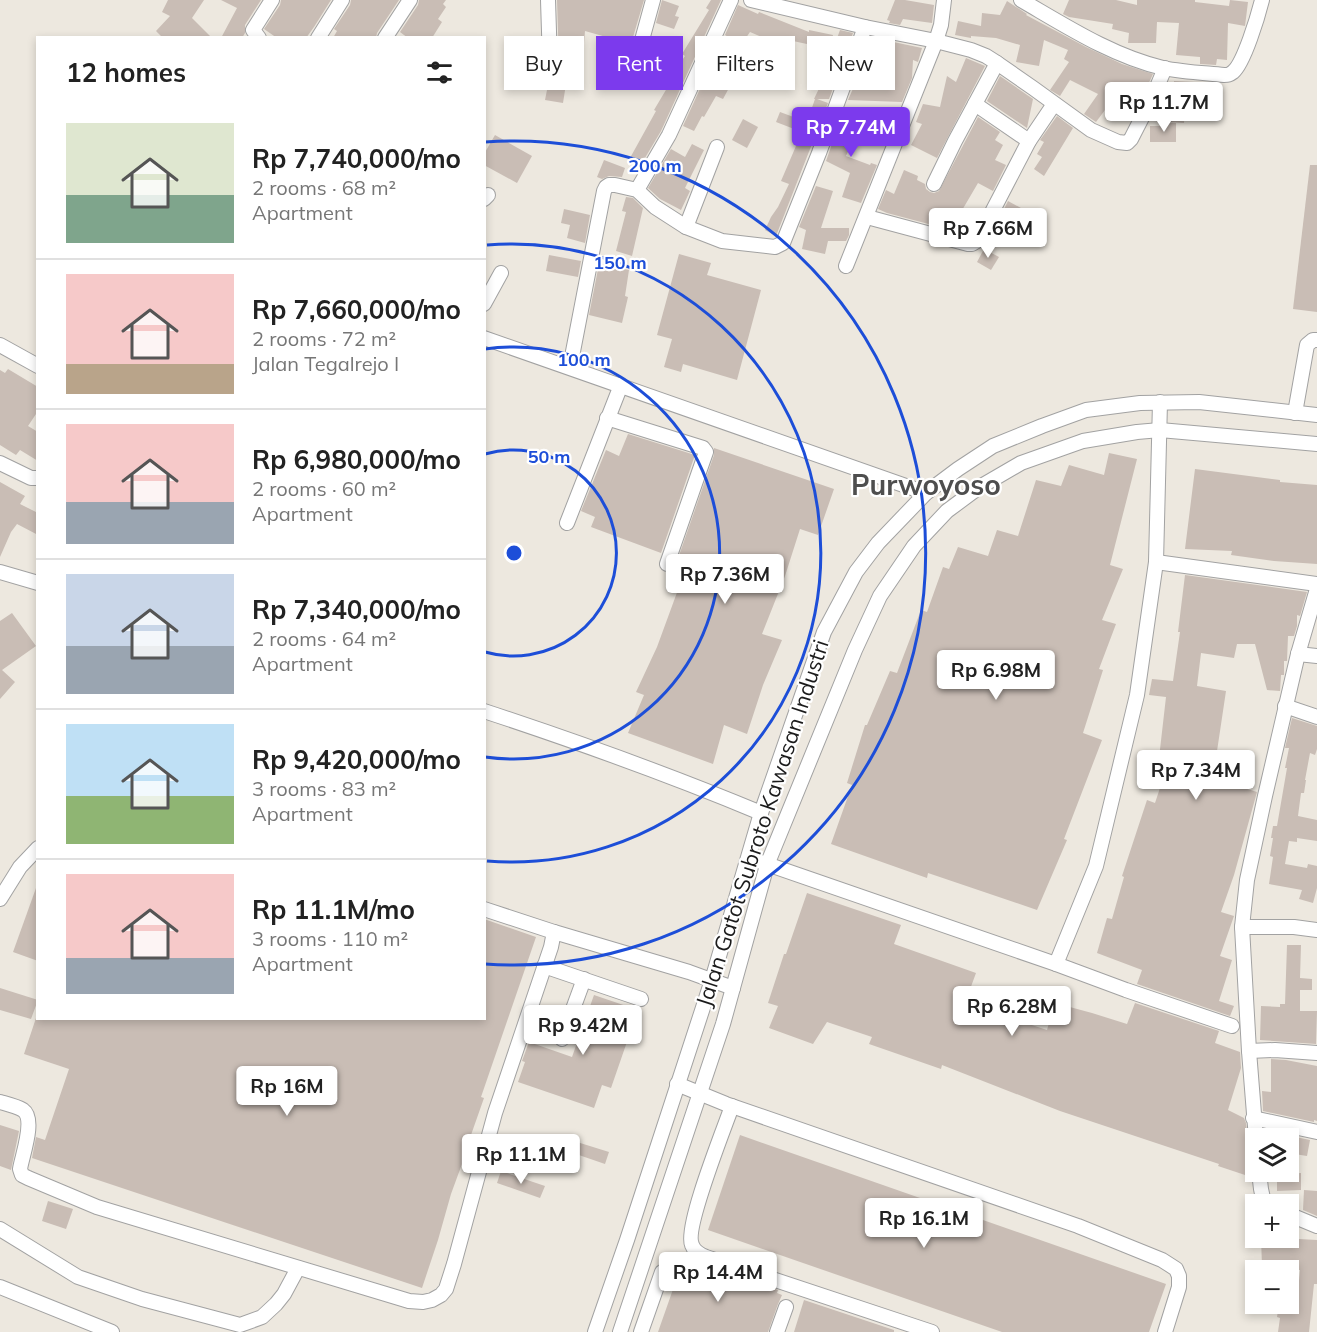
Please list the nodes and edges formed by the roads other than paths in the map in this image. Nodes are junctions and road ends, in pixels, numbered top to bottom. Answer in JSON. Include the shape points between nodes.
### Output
{"nodes":[{"id":1,"x":272,"y":0,"type":"edge"},
{"id":2,"x":342,"y":0,"type":"edge"},
{"id":3,"x":410,"y":0,"type":"edge"},
{"id":4,"x":548,"y":0,"type":"edge"},
{"id":5,"x":653,"y":0,"type":"edge"},
{"id":6,"x":731,"y":0,"type":"edge"},
{"id":7,"x":751,"y":0,"type":"edge"},
{"id":8,"x":944,"y":0,"type":"edge"},
{"id":9,"x":1021,"y":0,"type":"edge"},
{"id":10,"x":1262,"y":0,"type":"edge"},
{"id":11,"x":865,"y":27,"type":"junction"},
{"id":12,"x":253,"y":35,"type":"edge"},
{"id":13,"x":319,"y":36,"type":"edge"},
{"id":14,"x":386,"y":36,"type":"edge"},
{"id":15,"x":549,"y":36,"type":"edge"},
{"id":16,"x":643,"y":36,"type":"edge"},
{"id":17,"x":936,"y":41,"type":"junction"},
{"id":18,"x":997,"y":63,"type":"junction"},
{"id":19,"x":1165,"y":68,"type":"junction"},
{"id":20,"x":975,"y":104,"type":"junction"},
{"id":21,"x":1054,"y":104,"type":"junction"},
{"id":22,"x":1029,"y":141,"type":"junction"},
{"id":23,"x":717,"y":147,"type":"dead end"},
{"id":24,"x":934,"y":184,"type":"dead end"},
{"id":25,"x":637,"y":190,"type":"junction"},
{"id":26,"x":867,"y":217,"type":"junction"},
{"id":27,"x":686,"y":227,"type":"junction"},
{"id":28,"x":846,"y":266,"type":"dead end"},
{"id":29,"x":501,"y":273,"type":"dead end"},
{"id":30,"x":486,"y":300,"type":"edge"},
{"id":31,"x":486,"y":339,"type":"edge"},
{"id":32,"x":1317,"y":340,"type":"edge"},
{"id":33,"x":0,"y":345,"type":"edge"},
{"id":34,"x":36,"y":365,"type":"edge"},
{"id":35,"x":570,"y":367,"type":"junction"},
{"id":36,"x":621,"y":385,"type":"junction"},
{"id":37,"x":1160,"y":402,"type":"junction"},
{"id":38,"x":1295,"y":413,"type":"junction"},
{"id":39,"x":1317,"y":415,"type":"edge"},
{"id":40,"x":608,"y":418,"type":"junction"},
{"id":41,"x":1160,"y":430,"type":"junction"},
{"id":42,"x":1317,"y":444,"type":"edge"},
{"id":43,"x":0,"y":463,"type":"edge"},
{"id":44,"x":36,"y":478,"type":"edge"},
{"id":45,"x":926,"y":493,"type":"junction"},
{"id":46,"x":567,"y":523,"type":"dead end"},
{"id":47,"x":1156,"y":562,"type":"junction"},
{"id":48,"x":667,"y":564,"type":"dead end"},
{"id":49,"x":0,"y":572,"type":"edge"},
{"id":50,"x":36,"y":582,"type":"edge"},
{"id":51,"x":1317,"y":584,"type":"edge"},
{"id":52,"x":1317,"y":590,"type":"edge"},
{"id":53,"x":1298,"y":654,"type":"junction"},
{"id":54,"x":1317,"y":656,"type":"edge"},
{"id":55,"x":1285,"y":706,"type":"junction"},
{"id":56,"x":486,"y":712,"type":"edge"},
{"id":57,"x":1317,"y":717,"type":"edge"},
{"id":58,"x":761,"y":813,"type":"junction"},
{"id":59,"x":36,"y":850,"type":"edge"},
{"id":60,"x":748,"y":857,"type":"junction"},
{"id":61,"x":767,"y":865,"type":"junction"},
{"id":62,"x":0,"y":899,"type":"edge"},
{"id":63,"x":486,"y":910,"type":"edge"},
{"id":64,"x":1242,"y":927,"type":"junction"},
{"id":65,"x":1317,"y":930,"type":"edge"},
{"id":66,"x":554,"y":932,"type":"junction"},
{"id":67,"x":1056,"y":964,"type":"junction"},
{"id":68,"x":544,"y":966,"type":"junction"},
{"id":69,"x":584,"y":979,"type":"junction"},
{"id":70,"x":712,"y":980,"type":"junction"},
{"id":71,"x":734,"y":988,"type":"junction"},
{"id":72,"x":641,"y":999,"type":"dead end"},
{"id":73,"x":1232,"y":1026,"type":"dead end"},
{"id":74,"x":562,"y":1039,"type":"dead end"},
{"id":75,"x":1249,"y":1051,"type":"junction"},
{"id":76,"x":1317,"y":1053,"type":"edge"},
{"id":77,"x":677,"y":1084,"type":"junction"},
{"id":78,"x":700,"y":1094,"type":"junction"},
{"id":79,"x":0,"y":1102,"type":"edge"},
{"id":80,"x":732,"y":1106,"type":"junction"},
{"id":81,"x":1253,"y":1118,"type":"junction"},
{"id":82,"x":1254,"y":1128,"type":"edge"},
{"id":83,"x":1317,"y":1132,"type":"edge"},
{"id":84,"x":1299,"y":1219,"type":"edge"},
{"id":85,"x":1317,"y":1226,"type":"edge"},
{"id":86,"x":0,"y":1229,"type":"edge"},
{"id":87,"x":298,"y":1268,"type":"junction"},
{"id":88,"x":662,"y":1272,"type":"dead end"},
{"id":89,"x":0,"y":1287,"type":"edge"},
{"id":90,"x":786,"y":1306,"type":"dead end"},
{"id":91,"x":240,"y":1329,"type":"edge"},
{"id":92,"x":112,"y":1332,"type":"edge"},
{"id":93,"x":595,"y":1332,"type":"edge"},
{"id":94,"x":620,"y":1332,"type":"edge"},
{"id":95,"x":641,"y":1332,"type":"edge"},
{"id":96,"x":777,"y":1332,"type":"edge"},
{"id":97,"x":932,"y":1332,"type":"edge"},
{"id":98,"x":1166,"y":1332,"type":"edge"}],
"edges":[{"from":1,"to":12,"type":"street"},
{"from":2,"to":13,"type":"street"},
{"from":3,"to":14,"type":"street"},
{"from":4,"to":15,"type":"street"},
{"from":5,"to":16,"type":"street"},
{"from":6,"to":25,"type":"street","via":[[669,135]]},
{"from":7,"to":11,"type":"street"},
{"from":8,"to":17,"type":"street"},
{"from":9,"to":19,"type":"street","via":[[1112,50]]},
{"from":10,"to":19,"type":"street","via":[[1241,61],[1230,75]]},
{"from":11,"to":17,"type":"street"},
{"from":11,"to":27,"type":"street","via":[[783,243],[775,247],[722,241]]},
{"from":17,"to":18,"type":"street","via":[[971,50]]},
{"from":17,"to":26,"type":"street"},
{"from":18,"to":20,"type":"street"},
{"from":18,"to":21,"type":"street"},
{"from":19,"to":21,"type":"street","via":[[1127,142],[1091,130]]},
{"from":20,"to":22,"type":"street"},
{"from":20,"to":24,"type":"street"},
{"from":21,"to":22,"type":"street"},
{"from":22,"to":26,"type":"street","via":[[972,244]]},
{"from":23,"to":27,"type":"street"},
{"from":25,"to":27,"type":"street"},
{"from":25,"to":35,"type":"street","via":[[615,185],[604,191]]},
{"from":26,"to":28,"type":"street"},
{"from":29,"to":30,"type":"street"},
{"from":31,"to":35,"type":"street"},
{"from":32,"to":38,"type":"street","via":[[1307,345]]},
{"from":33,"to":34,"type":"street"},
{"from":35,"to":36,"type":"street"},
{"from":36,"to":40,"type":"street"},
{"from":36,"to":45,"type":"street"},
{"from":37,"to":38,"type":"street","name":"Jalan Gatot Subroto Kawasan Industri","via":[[1199,402]]},
{"from":37,"to":41,"type":"street"},
{"from":37,"to":45,"type":"street","name":"Jalan Gatot Subroto Kawasan Industri","via":[[1086,410],[1041,426],[993,446]]},
{"from":38,"to":39,"type":"street","name":"Jalan Gatot Subroto Kawasan Industri"},
{"from":40,"to":46,"type":"street"},
{"from":40,"to":48,"type":"street","via":[[706,452]]},
{"from":41,"to":42,"type":"street","name":"Jalan Gatot Subroto Kawasan Industri"},
{"from":41,"to":47,"type":"street"},
{"from":41,"to":61,"type":"street","name":"Jalan Gatot Subroto Kawasan Industri","via":[[1083,441],[1021,463],[947,511],[914,546],[880,596]]},
{"from":43,"to":44,"type":"street"},
{"from":45,"to":58,"type":"street","name":"Jalan Gatot Subroto Kawasan Industri","via":[[856,572],[824,632]]},
{"from":47,"to":51,"type":"street"},
{"from":47,"to":67,"type":"street","via":[[1137,695],[1096,866]]},
{"from":49,"to":50,"type":"street"},
{"from":52,"to":53,"type":"street"},
{"from":53,"to":54,"type":"street"},
{"from":53,"to":55,"type":"street"},
{"from":55,"to":57,"type":"street"},
{"from":55,"to":64,"type":"street","via":[[1247,880]]},
{"from":56,"to":58,"type":"street","via":[[583,744]]},
{"from":58,"to":60,"type":"street","name":"Jalan Gatot Subroto Kawasan Industri"},
{"from":59,"to":62,"type":"street"},
{"from":60,"to":61,"type":"street"},
{"from":60,"to":70,"type":"street","name":"Jalan Gatot Subroto Kawasan Industri"},
{"from":61,"to":67,"type":"street"},
{"from":61,"to":71,"type":"street","name":"Jalan Gatot Subroto Kawasan Industri"},
{"from":63,"to":66,"type":"street"},
{"from":64,"to":65,"type":"street"},
{"from":64,"to":75,"type":"street"},
{"from":66,"to":68,"type":"street"},
{"from":66,"to":70,"type":"street"},
{"from":67,"to":73,"type":"street"},
{"from":68,"to":69,"type":"street"},
{"from":68,"to":87,"type":"street","via":[[495,1113],[446,1289],[423,1302],[408,1301]]},
{"from":69,"to":72,"type":"street"},
{"from":69,"to":74,"type":"street"},
{"from":70,"to":71,"type":"street"},
{"from":70,"to":77,"type":"street","name":"Jalan Gatot Subroto Kawasan Industri"},
{"from":71,"to":78,"type":"street","name":"Jalan Gatot Subroto Kawasan Industri"},
{"from":75,"to":76,"type":"street"},
{"from":75,"to":81,"type":"street"},
{"from":77,"to":78,"type":"street"},
{"from":77,"to":93,"type":"street","name":"Jalan Gatot Subroto Kawasan Industri"},
{"from":78,"to":80,"type":"street"},
{"from":78,"to":94,"type":"street","name":"Jalan Gatot Subroto Kawasan Industri"},
{"from":79,"to":87,"type":"street","via":[[22,1110],[29,1120],[22,1175],[97,1207]]},
{"from":80,"to":97,"type":"street","via":[[690,1233],[698,1253]]},
{"from":80,"to":98,"type":"street","via":[[1078,1226],[1162,1260],[1176,1269],[1179,1276]]},
{"from":81,"to":82,"type":"street"},
{"from":81,"to":83,"type":"street"},
{"from":84,"to":85,"type":"street"},
{"from":86,"to":91,"type":"street","via":[[78,1277]]},
{"from":87,"to":91,"type":"street","via":[[276,1304]]},
{"from":88,"to":95,"type":"street"},
{"from":89,"to":92,"type":"street"},
{"from":90,"to":96,"type":"street"}]}
